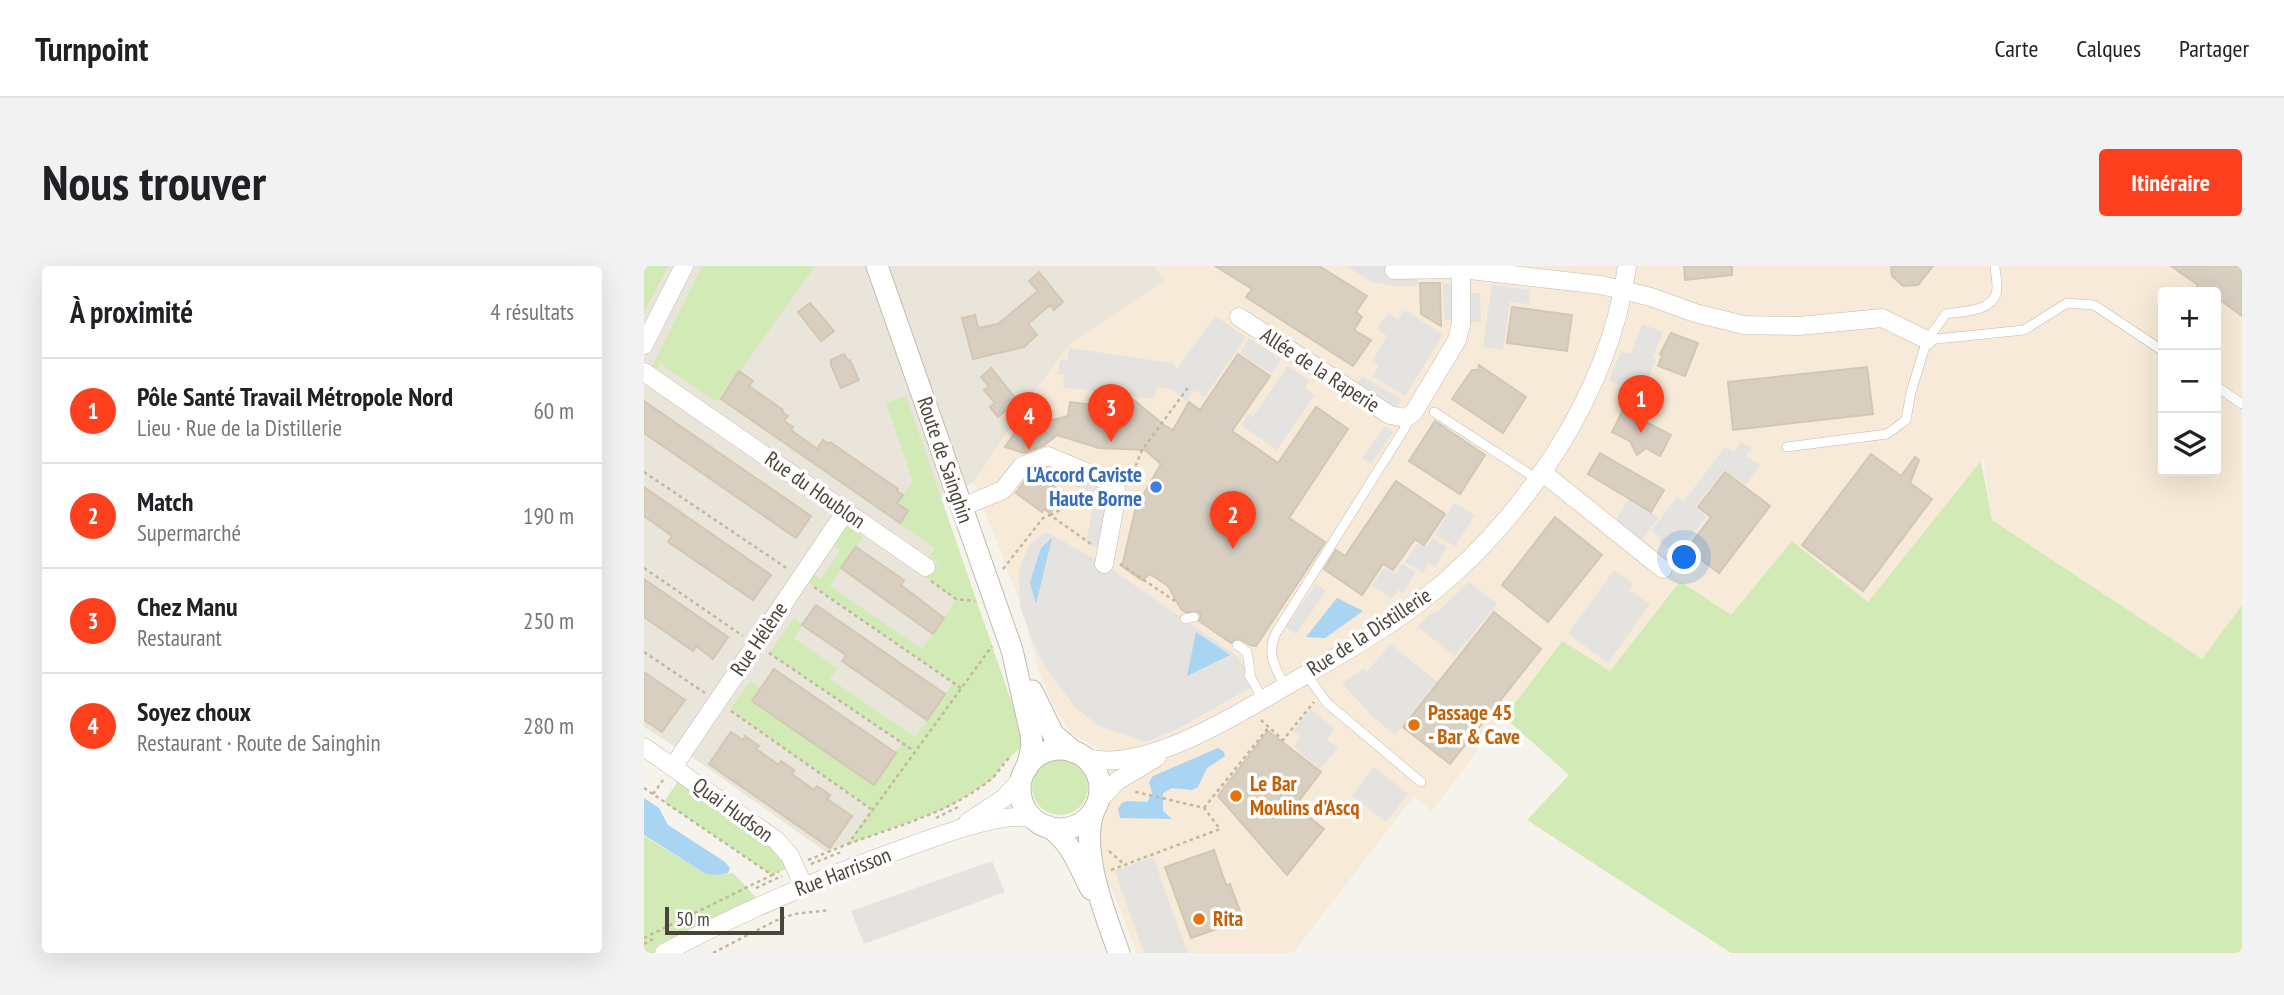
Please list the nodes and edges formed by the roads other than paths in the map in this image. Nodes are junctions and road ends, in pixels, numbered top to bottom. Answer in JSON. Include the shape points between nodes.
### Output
{"nodes":[{"id":1,"x":684,"y":266,"type":"edge"},
{"id":2,"x":877,"y":266,"type":"edge"},
{"id":3,"x":1627,"y":266,"type":"edge"},
{"id":4,"x":1995,"y":266,"type":"edge"},
{"id":5,"x":1461,"y":268,"type":"edge"},
{"id":6,"x":1394,"y":270,"type":"dead end"},
{"id":7,"x":1624,"y":289,"type":"junction"},
{"id":8,"x":1238,"y":317,"type":"dead end"},
{"id":9,"x":1927,"y":340,"type":"junction"},
{"id":10,"x":644,"y":345,"type":"edge"},
{"id":11,"x":2162,"y":350,"type":"edge"},
{"id":12,"x":644,"y":372,"type":"edge"},
{"id":13,"x":2221,"y":389,"type":"edge"},
{"id":14,"x":2242,"y":404,"type":"edge"},
{"id":15,"x":1434,"y":412,"type":"dead end"},
{"id":16,"x":1406,"y":418,"type":"junction"},
{"id":17,"x":1787,"y":447,"type":"dead end"},
{"id":18,"x":1540,"y":475,"type":"junction"},
{"id":19,"x":962,"y":507,"type":"junction"},
{"id":20,"x":846,"y":511,"type":"junction"},
{"id":21,"x":1105,"y":559,"type":"road end"},
{"id":22,"x":926,"y":567,"type":"road end"},
{"id":23,"x":1663,"y":569,"type":"dead end"},
{"id":24,"x":1237,"y":645,"type":"dead end"},
{"id":25,"x":1004,"y":649,"type":"junction"},
{"id":26,"x":1306,"y":674,"type":"junction"},
{"id":27,"x":1284,"y":687,"type":"junction"},
{"id":28,"x":1263,"y":699,"type":"junction"},
{"id":29,"x":1187,"y":738,"type":"junction"},
{"id":30,"x":644,"y":747,"type":"edge"},
{"id":31,"x":1079,"y":755,"type":"junction"},
{"id":32,"x":1022,"y":766,"type":"junction"},
{"id":33,"x":673,"y":767,"type":"junction"},
{"id":34,"x":1421,"y":782,"type":"dead end"},
{"id":35,"x":1096,"y":805,"type":"junction"},
{"id":36,"x":1042,"y":823,"type":"junction"},
{"id":37,"x":948,"y":833,"type":"junction"},
{"id":38,"x":804,"y":887,"type":"junction"},
{"id":39,"x":1110,"y":929,"type":"junction"},
{"id":40,"x":664,"y":953,"type":"edge"},
{"id":41,"x":1119,"y":953,"type":"edge"}],
"edges":[{"from":1,"to":10,"type":"street"},
{"from":2,"to":19,"type":"street","name":"Route de Sainghin"},
{"from":3,"to":7,"type":"street","name":"Rue de la Distillerie"},
{"from":4,"to":9,"type":"lane","via":[[1997,293],[1991,303],[1946,314]]},
{"from":5,"to":6,"type":"street"},
{"from":5,"to":7,"type":"street"},
{"from":5,"to":16,"type":"street","name":"Allée de la Raperie","via":[[1457,340]]},
{"from":7,"to":9,"type":"street","via":[[1745,326],[1882,318]]},
{"from":7,"to":18,"type":"street","name":"Rue de la Distillerie","via":[[1594,378]]},
{"from":8,"to":16,"type":"street","name":"Allée de la Raperie","via":[[1390,415]]},
{"from":9,"to":11,"type":"lane","via":[[2024,330],[2067,303],[2094,305]]},
{"from":9,"to":17,"type":"lane","via":[[1906,420],[1888,434]]},
{"from":12,"to":20,"type":"street","name":"Rue du Houblon"},
{"from":13,"to":14,"type":"lane"},
{"from":15,"to":18,"type":"lane"},
{"from":16,"to":27,"type":"lane","via":[[1406,426],[1276,633],[1271,658]]},
{"from":18,"to":23,"type":"street"},
{"from":18,"to":26,"type":"street","name":"Rue de la Distillerie","via":[[1484,544],[1436,588],[1381,630]]},
{"from":19,"to":21,"type":"street","via":[[1003,490],[1022,466],[1048,456],[1115,484]]},
{"from":19,"to":25,"type":"street","name":"Route de Sainghin"},
{"from":20,"to":22,"type":"street","name":"Rue du Houblon"},
{"from":20,"to":33,"type":"street","name":"Rue Hélène"},
{"from":24,"to":28,"type":"lane","via":[[1247,652],[1249,674]]},
{"from":25,"to":31,"type":"street","name":"Route de Sainghin","via":[[1051,730]]},
{"from":25,"to":32,"type":"street","name":"Route de Sainghin","via":[[1030,722],[1032,747]]},
{"from":26,"to":27,"type":"street","name":"Rue de la Distillerie"},
{"from":26,"to":34,"type":"lane","via":[[1326,703]]},
{"from":27,"to":28,"type":"street","name":"Rue de la Distillerie"},
{"from":28,"to":29,"type":"street","name":"Rue de la Distillerie"},
{"from":29,"to":31,"type":"street","name":"Rue de la Distillerie","via":[[1116,761]]},
{"from":29,"to":35,"type":"street","name":"Rue de la Distillerie","via":[[1117,781]]},
{"from":30,"to":33,"type":"street","name":"Quai Hudson"},
{"from":31,"to":32,"type":"street","via":[[1062,749],[1045,752]]},
{"from":31,"to":35,"type":"street","via":[[1098,776]]},
{"from":32,"to":36,"type":"street","via":[[1023,802]]},
{"from":32,"to":37,"type":"street","name":"Rue Harrisson","via":[[1004,798]]},
{"from":33,"to":38,"type":"street","name":"Quai Hudson","via":[[776,840],[790,856]]},
{"from":35,"to":36,"type":"street","via":[[1086,819],[1070,827]]},
{"from":35,"to":39,"type":"street","via":[[1089,838]]},
{"from":36,"to":37,"type":"street","name":"Rue Harrisson","via":[[1010,817]]},
{"from":36,"to":39,"type":"street","via":[[1068,844]]},
{"from":37,"to":38,"type":"street","name":"Rue Harrisson"},
{"from":38,"to":40,"type":"street","name":"Rue Harrisson"},
{"from":39,"to":41,"type":"street"}]}
